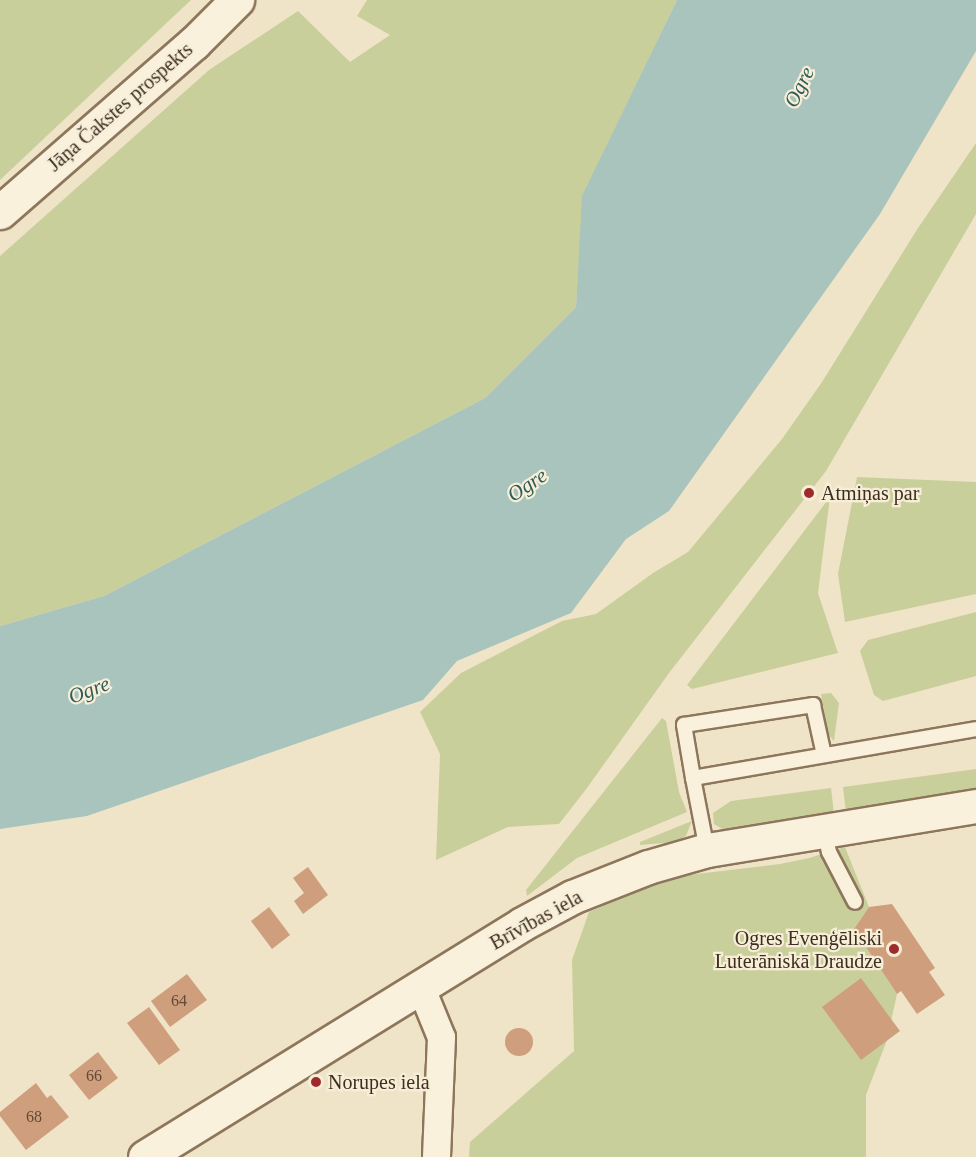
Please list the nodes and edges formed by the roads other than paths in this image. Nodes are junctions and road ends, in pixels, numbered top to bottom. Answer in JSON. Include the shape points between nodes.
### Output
{"nodes":[{"id":1,"x":237,"y":0,"type":"edge"},
{"id":2,"x":0,"y":212,"type":"edge"},
{"id":3,"x":976,"y":729,"type":"edge"},
{"id":4,"x":824,"y":755,"type":"junction"},
{"id":5,"x":693,"y":778,"type":"junction"},
{"id":6,"x":976,"y":806,"type":"edge"},
{"id":7,"x":825,"y":832,"type":"junction"},
{"id":8,"x":707,"y":850,"type":"junction"},
{"id":9,"x":855,"y":902,"type":"dead end"},
{"id":10,"x":421,"y":988,"type":"junction"},
{"id":11,"x":145,"y":1157,"type":"edge"},
{"id":12,"x":436,"y":1157,"type":"edge"}],
"edges":[{"from":1,"to":2,"type":"main road","name":"Jāņa Čakstes prospekts","via":[[194,43]]},
{"from":3,"to":4,"type":"lane"},
{"from":4,"to":5,"type":"lane"},
{"from":4,"to":5,"type":"lane","via":[[813,705],[684,725]]},
{"from":5,"to":8,"type":"lane"},
{"from":6,"to":7,"type":"main road","name":"Brīvības iela"},
{"from":7,"to":8,"type":"main road","name":"Brīvības iela"},
{"from":7,"to":9,"type":"lane","via":[[829,852]]},
{"from":8,"to":10,"type":"main road","name":"Brīvības iela","via":[[648,867],[572,897]]},
{"from":10,"to":11,"type":"main road","name":"Brīvības iela"},
{"from":10,"to":12,"type":"street","via":[[441,1037]]}]}
